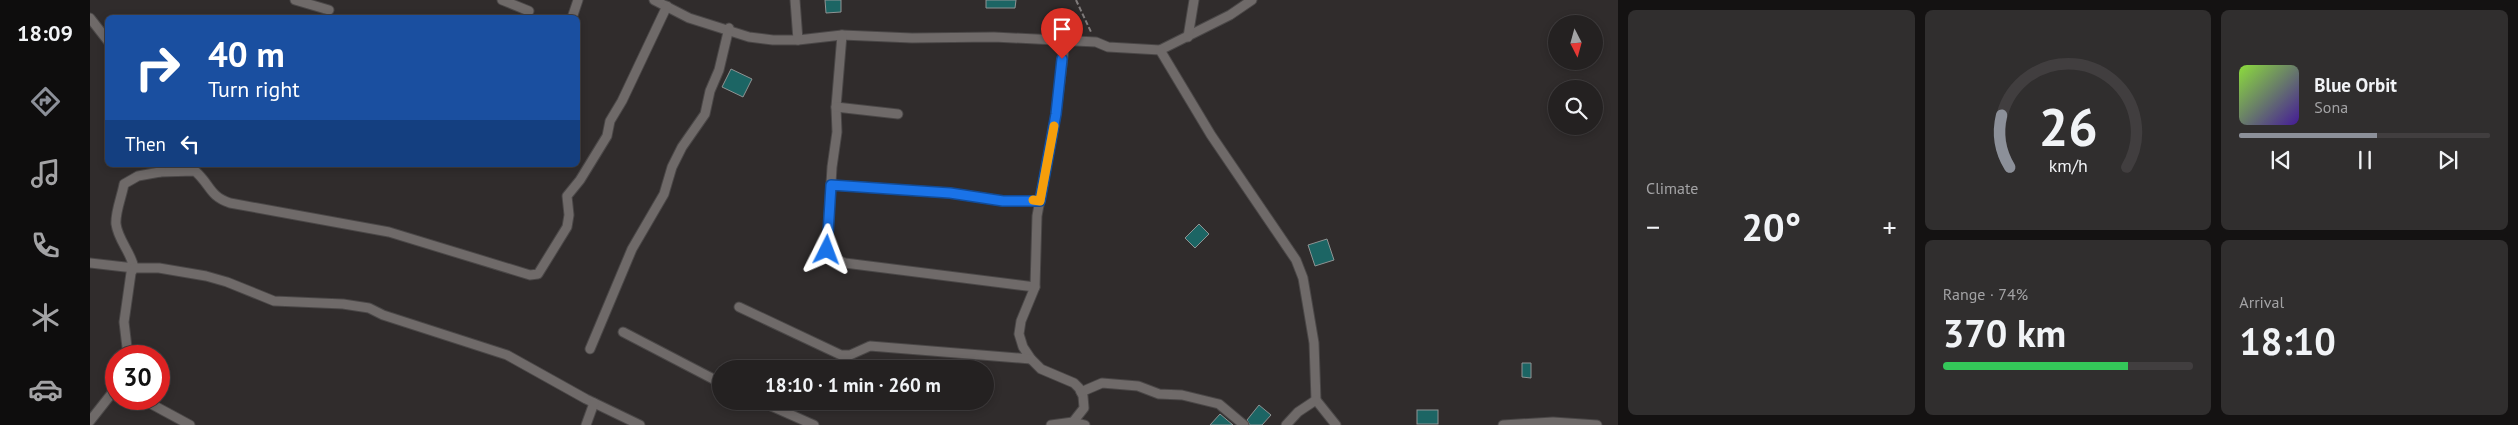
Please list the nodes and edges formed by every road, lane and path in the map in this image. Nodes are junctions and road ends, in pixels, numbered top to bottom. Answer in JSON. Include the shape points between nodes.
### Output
{"nodes":[{"id":1,"x":295,"y":0,"type":"edge"},
{"id":2,"x":502,"y":0,"type":"edge"},
{"id":3,"x":578,"y":0,"type":"edge"},
{"id":4,"x":654,"y":0,"type":"edge"},
{"id":5,"x":794,"y":0,"type":"edge"},
{"id":6,"x":1076,"y":0,"type":"edge"},
{"id":7,"x":1194,"y":0,"type":"edge"},
{"id":8,"x":1252,"y":0,"type":"edge"},
{"id":9,"x":667,"y":6,"type":"junction"},
{"id":10,"x":329,"y":10,"type":"dead end"},
{"id":11,"x":529,"y":11,"type":"dead end"},
{"id":12,"x":573,"y":15,"type":"edge"},
{"id":13,"x":90,"y":18,"type":"edge"},
{"id":14,"x":729,"y":28,"type":"junction"},
{"id":15,"x":842,"y":35,"type":"junction"},
{"id":16,"x":105,"y":37,"type":"edge"},
{"id":17,"x":1188,"y":37,"type":"junction"},
{"id":18,"x":798,"y":40,"type":"junction"},
{"id":19,"x":1065,"y":40,"type":"junction"},
{"id":20,"x":1096,"y":42,"type":"junction"},
{"id":21,"x":1160,"y":50,"type":"junction"},
{"id":22,"x":836,"y":108,"type":"junction"},
{"id":23,"x":898,"y":114,"type":"dead end"},
{"id":24,"x":161,"y":169,"type":"edge"},
{"id":25,"x":831,"y":185,"type":"junction"},
{"id":26,"x":1040,"y":201,"type":"junction"},
{"id":27,"x":90,"y":263,"type":"edge"},
{"id":28,"x":134,"y":268,"type":"junction"},
{"id":29,"x":1035,"y":287,"type":"junction"},
{"id":30,"x":739,"y":307,"type":"dead end"},
{"id":31,"x":623,"y":332,"type":"dead end"},
{"id":32,"x":127,"y":345,"type":"edge"},
{"id":33,"x":590,"y":349,"type":"dead end"},
{"id":34,"x":1031,"y":359,"type":"junction"},
{"id":35,"x":712,"y":378,"type":"edge"},
{"id":36,"x":1080,"y":392,"type":"junction"},
{"id":37,"x":1316,"y":400,"type":"junction"},
{"id":38,"x":105,"y":402,"type":"edge"},
{"id":39,"x":594,"y":403,"type":"junction"},
{"id":40,"x":1084,"y":408,"type":"junction"},
{"id":41,"x":162,"y":410,"type":"edge"},
{"id":42,"x":780,"y":410,"type":"edge"},
{"id":43,"x":90,"y":421,"type":"edge"},
{"id":44,"x":1073,"y":422,"type":"junction"},
{"id":45,"x":190,"y":425,"type":"edge"},
{"id":46,"x":586,"y":425,"type":"edge"},
{"id":47,"x":640,"y":425,"type":"edge"},
{"id":48,"x":814,"y":425,"type":"edge"},
{"id":49,"x":1051,"y":425,"type":"edge"},
{"id":50,"x":1085,"y":425,"type":"edge"},
{"id":51,"x":1089,"y":425,"type":"edge"},
{"id":52,"x":1244,"y":425,"type":"edge"},
{"id":53,"x":1286,"y":425,"type":"edge"},
{"id":54,"x":1336,"y":425,"type":"edge"},
{"id":55,"x":1503,"y":425,"type":"edge"},
{"id":56,"x":1597,"y":425,"type":"edge"}],
"edges":[{"from":1,"to":10,"type":"street"},
{"from":2,"to":11,"type":"street"},
{"from":3,"to":12,"type":"street"},
{"from":4,"to":9,"type":"street"},
{"from":5,"to":18,"type":"street"},
{"from":6,"to":20,"type":"path"},
{"from":7,"to":17,"type":"street"},
{"from":8,"to":17,"type":"street"},
{"from":9,"to":14,"type":"street","via":[[689,18]]},
{"from":9,"to":24,"type":"street","via":[[610,121],[607,136],[580,180],[566,196],[567,227],[538,274],[530,275],[389,232],[230,204],[218,200],[195,171]]},
{"from":13,"to":16,"type":"street"},
{"from":14,"to":18,"type":"street","via":[[750,37]]},
{"from":14,"to":33,"type":"street","via":[[705,114],[679,154],[664,194],[632,249]]},
{"from":15,"to":18,"type":"street"},
{"from":15,"to":19,"type":"street"},
{"from":15,"to":22,"type":"street"},
{"from":17,"to":21,"type":"street"},
{"from":19,"to":20,"type":"street"},
{"from":19,"to":26,"type":"street"},
{"from":20,"to":21,"type":"street","via":[[1108,47]]},
{"from":21,"to":37,"type":"street","via":[[1211,135],[1296,260],[1303,278],[1314,343]]},
{"from":22,"to":23,"type":"street"},
{"from":22,"to":25,"type":"street","via":[[837,132]]},
{"from":24,"to":28,"type":"street","via":[[124,184],[116,222],[132,255]]},
{"from":25,"to":26,"type":"street","via":[[950,193],[1003,201]]},
{"from":25,"to":29,"type":"street","via":[[827,250],[830,257],[845,263]]},
{"from":26,"to":29,"type":"street"},
{"from":27,"to":28,"type":"street"},
{"from":28,"to":32,"type":"street","via":[[124,322]]},
{"from":28,"to":39,"type":"street","via":[[159,268],[206,276],[274,302],[328,302],[369,308],[507,355]]},
{"from":29,"to":34,"type":"street","via":[[1019,334],[1022,347]]},
{"from":30,"to":34,"type":"street","via":[[841,355],[850,355],[870,346]]},
{"from":31,"to":35,"type":"street"},
{"from":34,"to":36,"type":"street","via":[[1047,372],[1074,383]]},
{"from":36,"to":40,"type":"street"},
{"from":36,"to":52,"type":"street","via":[[1102,384],[1138,386],[1159,394],[1182,395],[1219,404]]},
{"from":37,"to":53,"type":"street"},
{"from":37,"to":54,"type":"street"},
{"from":38,"to":43,"type":"street"},
{"from":39,"to":46,"type":"street"},
{"from":39,"to":47,"type":"street"},
{"from":40,"to":44,"type":"street"},
{"from":40,"to":51,"type":"street"},
{"from":41,"to":45,"type":"street"},
{"from":42,"to":48,"type":"street"},
{"from":44,"to":49,"type":"street"},
{"from":44,"to":50,"type":"street"},
{"from":55,"to":56,"type":"street","via":[[1553,422]]}]}
